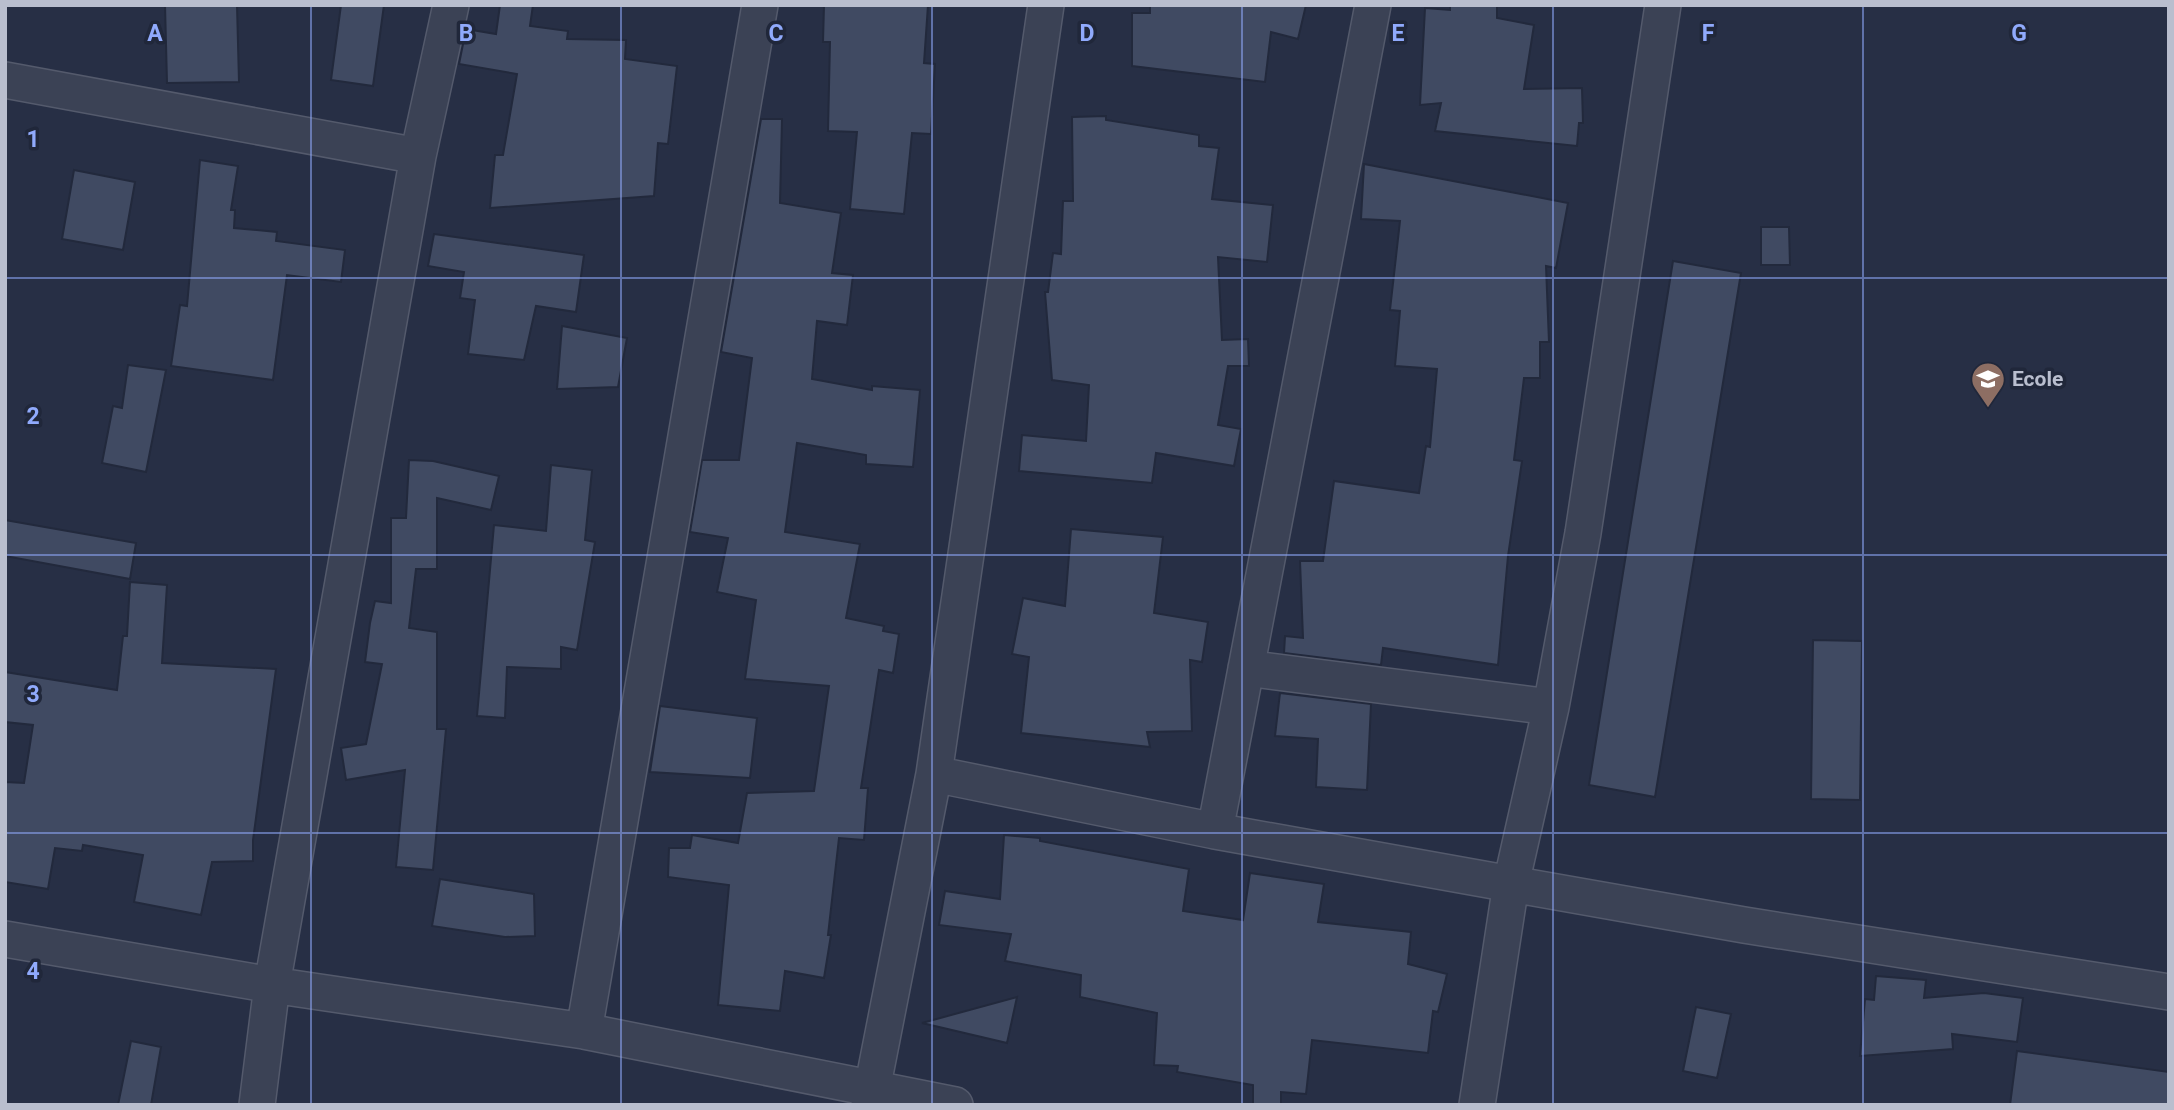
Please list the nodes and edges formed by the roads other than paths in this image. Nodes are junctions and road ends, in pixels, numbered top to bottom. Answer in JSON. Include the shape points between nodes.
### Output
{"nodes":[{"id":1,"x":451,"y":5,"type":"edge"},
{"id":2,"x":760,"y":5,"type":"edge"},
{"id":3,"x":1046,"y":5,"type":"edge"},
{"id":4,"x":1373,"y":5,"type":"edge"},
{"id":5,"x":1663,"y":5,"type":"edge"},
{"id":6,"x":5,"y":80,"type":"edge"},
{"id":7,"x":418,"y":156,"type":"junction"},
{"id":8,"x":1246,"y":668,"type":"junction"},
{"id":9,"x":1552,"y":706,"type":"junction"},
{"id":10,"x":934,"y":774,"type":"junction"},
{"id":11,"x":1215,"y":831,"type":"junction"},
{"id":12,"x":1511,"y":884,"type":"junction"},
{"id":13,"x":5,"y":939,"type":"edge"},
{"id":14,"x":272,"y":985,"type":"junction"},
{"id":15,"x":2169,"y":992,"type":"edge"},
{"id":16,"x":584,"y":1031,"type":"junction"},
{"id":17,"x":870,"y":1097,"type":"edge"},
{"id":18,"x":257,"y":1105,"type":"edge"},
{"id":19,"x":955,"y":1105,"type":"edge"},
{"id":20,"x":1477,"y":1105,"type":"edge"}],
"edges":[{"from":1,"to":7,"type":"street"},
{"from":2,"to":16,"type":"street"},
{"from":3,"to":10,"type":"street"},
{"from":4,"to":8,"type":"street"},
{"from":5,"to":9,"type":"street","via":[[1583,533]]},
{"from":6,"to":7,"type":"street"},
{"from":7,"to":14,"type":"street"},
{"from":8,"to":9,"type":"street"},
{"from":8,"to":11,"type":"street"},
{"from":9,"to":12,"type":"street"},
{"from":10,"to":11,"type":"street"},
{"from":10,"to":17,"type":"street"},
{"from":11,"to":12,"type":"street"},
{"from":12,"to":15,"type":"street"},
{"from":12,"to":20,"type":"street"},
{"from":13,"to":14,"type":"street"},
{"from":14,"to":16,"type":"street"},
{"from":14,"to":18,"type":"street"},
{"from":16,"to":17,"type":"street"},
{"from":17,"to":19,"type":"street"}]}
